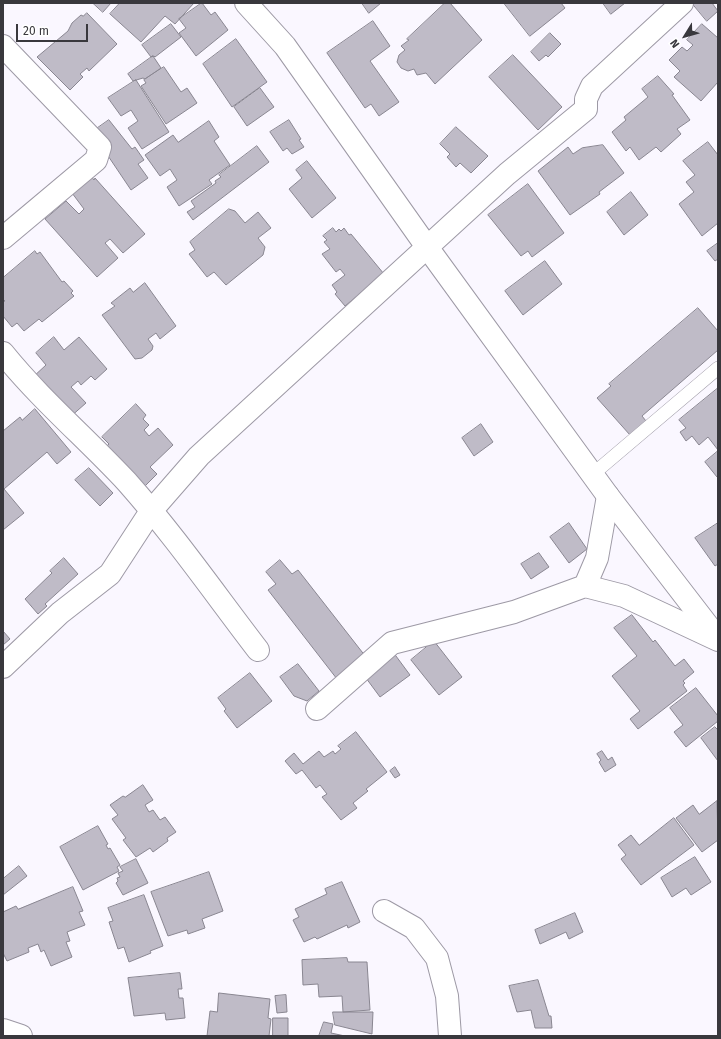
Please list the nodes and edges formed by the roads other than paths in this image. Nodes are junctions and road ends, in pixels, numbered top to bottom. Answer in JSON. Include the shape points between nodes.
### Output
{"nodes":[{"id":1,"x":246,"y":3,"type":"edge"},
{"id":2,"x":682,"y":3,"type":"edge"},
{"id":3,"x":3,"y":46,"type":"edge"},
{"id":4,"x":3,"y":238,"type":"edge"},
{"id":5,"x":427,"y":247,"type":"junction"},
{"id":6,"x":3,"y":353,"type":"edge"},
{"id":7,"x":718,"y":368,"type":"edge"},
{"id":8,"x":593,"y":474,"type":"junction"},
{"id":9,"x":608,"y":496,"type":"junction"},
{"id":10,"x":151,"y":511,"type":"junction"},
{"id":11,"x":585,"y":586,"type":"junction"},
{"id":12,"x":718,"y":639,"type":"edge"},
{"id":13,"x":258,"y":650,"type":"dead end"},
{"id":14,"x":3,"y":667,"type":"edge"},
{"id":15,"x":318,"y":709,"type":"dead end"},
{"id":16,"x":384,"y":911,"type":"dead end"},
{"id":17,"x":3,"y":1030,"type":"edge"},
{"id":18,"x":21,"y":1036,"type":"edge"},
{"id":19,"x":450,"y":1036,"type":"edge"}],
"edges":[{"from":1,"to":5,"type":"street","via":[[284,46]]},
{"from":2,"to":5,"type":"street","via":[[592,86],[586,99],[586,109],[507,174]]},
{"from":3,"to":4,"type":"street","via":[[100,147],[96,160]]},
{"from":5,"to":8,"type":"street"},
{"from":5,"to":10,"type":"street","via":[[199,456]]},
{"from":6,"to":10,"type":"street","via":[[29,384],[126,482]]},
{"from":7,"to":8,"type":"lane"},
{"from":8,"to":9,"type":"street"},
{"from":9,"to":11,"type":"street","via":[[597,558]]},
{"from":9,"to":12,"type":"street"},
{"from":10,"to":13,"type":"street"},
{"from":10,"to":14,"type":"street","via":[[110,574],[60,613]]},
{"from":11,"to":12,"type":"street","via":[[624,596]]},
{"from":11,"to":15,"type":"street","via":[[514,612],[392,643]]},
{"from":16,"to":19,"type":"street","via":[[414,928],[437,958],[447,996]]},
{"from":17,"to":18,"type":"street"}]}
